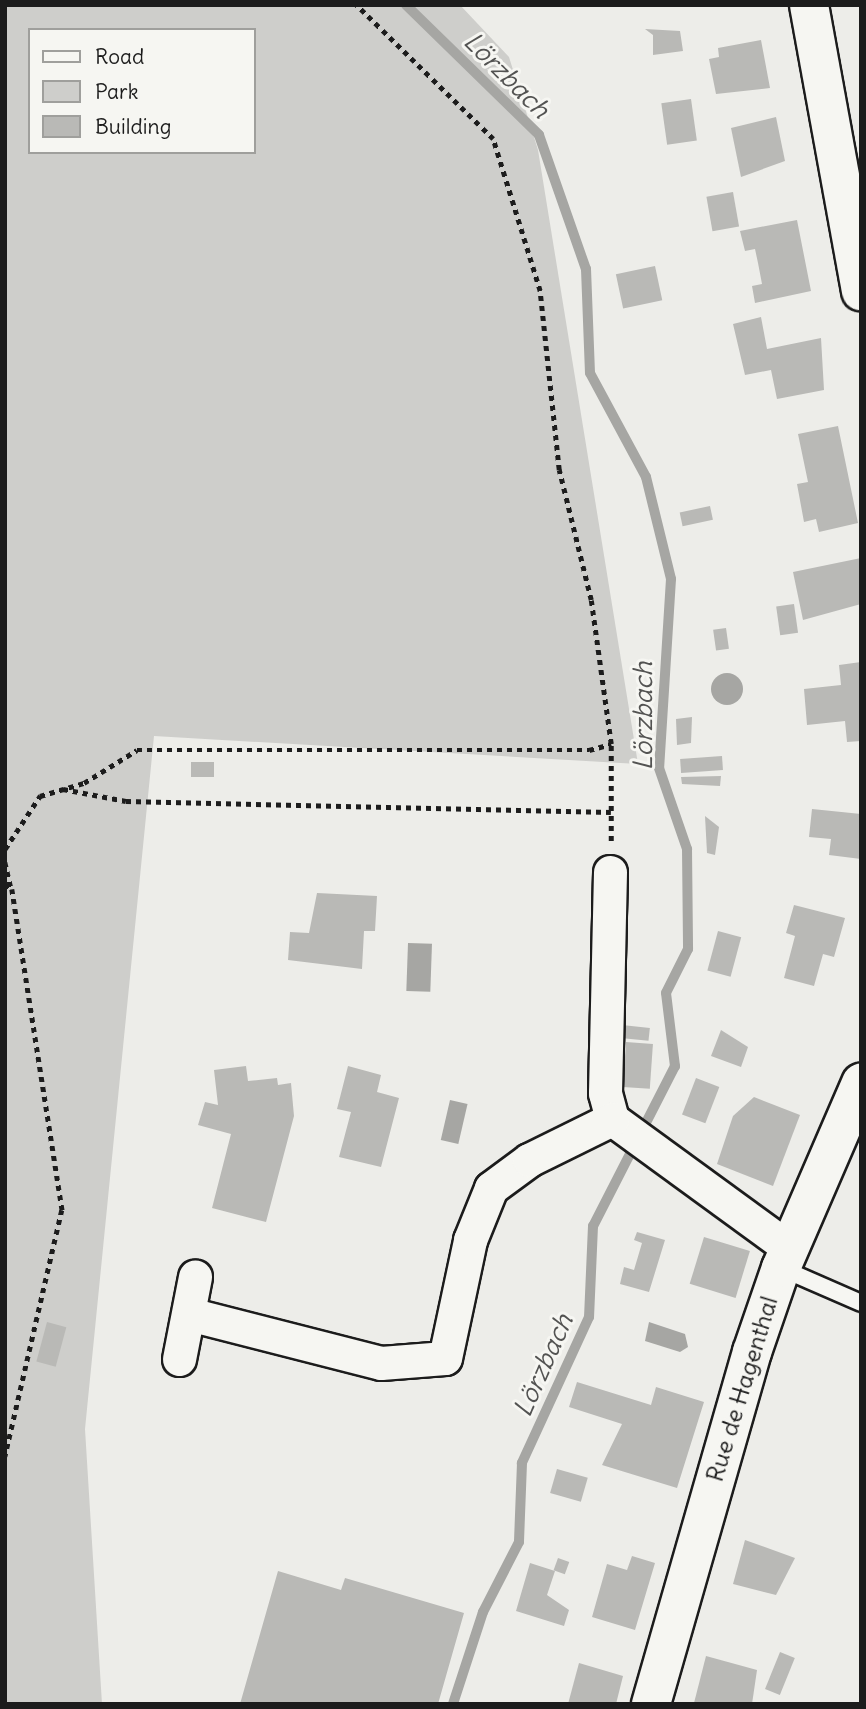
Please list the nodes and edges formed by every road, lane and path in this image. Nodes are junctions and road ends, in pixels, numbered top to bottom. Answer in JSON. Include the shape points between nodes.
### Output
{"nodes":[{"id":1,"x":356,"y":5,"type":"edge"},
{"id":2,"x":809,"y":5,"type":"edge"},
{"id":3,"x":861,"y":291,"type":"edge"},
{"id":4,"x":611,"y":744,"type":"junction"},
{"id":5,"x":62,"y":789,"type":"junction"},
{"id":6,"x":611,"y":812,"type":"junction"},
{"id":7,"x":5,"y":849,"type":"edge"},
{"id":8,"x":5,"y":862,"type":"edge"},
{"id":9,"x":610,"y":872,"type":"joint"},
{"id":10,"x":5,"y":884,"type":"edge"},
{"id":11,"x":12,"y":889,"type":"junction"},
{"id":12,"x":861,"y":1083,"type":"edge"},
{"id":13,"x":612,"y":1119,"type":"junction"},
{"id":14,"x":785,"y":1258,"type":"junction"},
{"id":15,"x":195,"y":1277,"type":"dead end"},
{"id":16,"x":861,"y":1303,"type":"edge"},
{"id":17,"x":189,"y":1314,"type":"junction"},
{"id":18,"x":179,"y":1359,"type":"dead end"},
{"id":19,"x":5,"y":1456,"type":"edge"},
{"id":20,"x":651,"y":1704,"type":"edge"}],
"edges":[{"from":1,"to":4,"type":"path","via":[[493,139],[540,290],[559,470],[591,600]]},
{"from":2,"to":3,"type":"main road"},
{"from":4,"to":5,"type":"path","via":[[589,750],[137,750]]},
{"from":4,"to":6,"type":"path"},
{"from":5,"to":6,"type":"path","via":[[125,801]]},
{"from":5,"to":7,"type":"path","via":[[40,796]]},
{"from":6,"to":9,"type":"path"},
{"from":8,"to":11,"type":"path"},
{"from":9,"to":13,"type":"street","via":[[605,1093]]},
{"from":10,"to":11,"type":"path"},
{"from":11,"to":19,"type":"path","via":[[62,1210]]},
{"from":12,"to":14,"type":"main road","name":"Rue de Hagenthal"},
{"from":13,"to":14,"type":"street"},
{"from":13,"to":17,"type":"street","via":[[529,1160],[491,1188],[470,1240],[445,1358],[381,1363]]},
{"from":14,"to":16,"type":"lane"},
{"from":14,"to":20,"type":"main road","name":"Rue de Hagenthal"},
{"from":15,"to":17,"type":"street"},
{"from":17,"to":18,"type":"street"}]}
